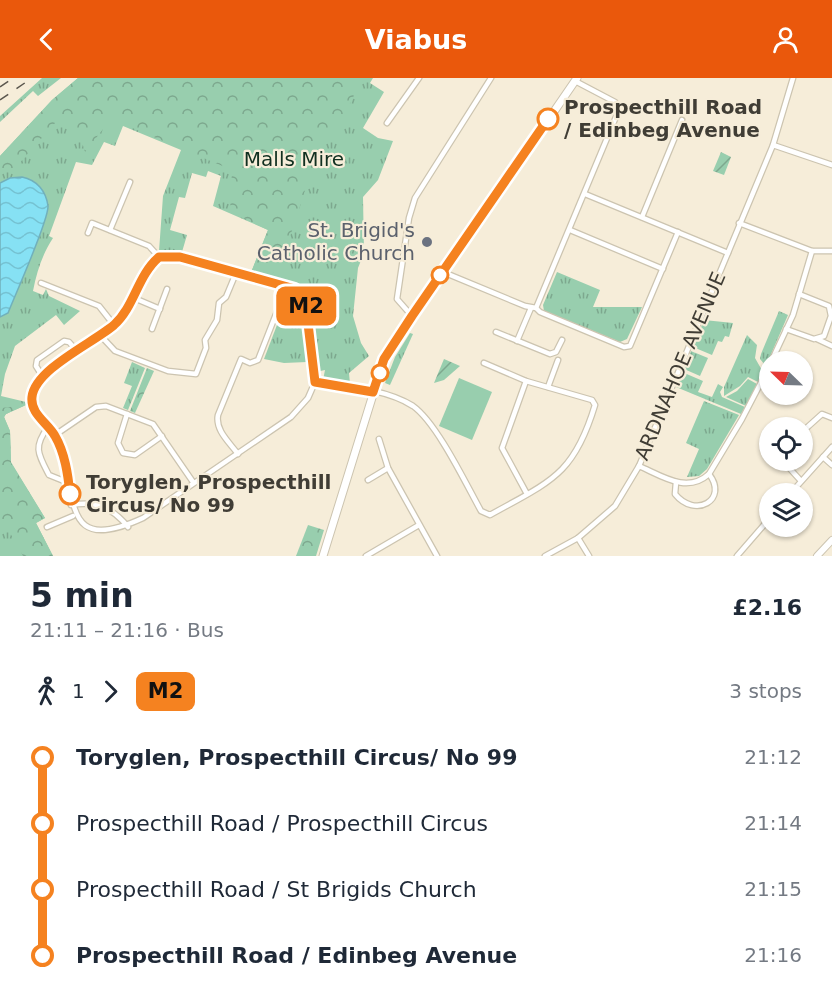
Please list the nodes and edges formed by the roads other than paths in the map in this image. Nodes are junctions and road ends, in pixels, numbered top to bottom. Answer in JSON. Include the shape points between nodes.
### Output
{"nodes":[{"id":1,"x":419,"y":78,"type":"edge"},
{"id":2,"x":490,"y":78,"type":"edge"},
{"id":3,"x":576,"y":79,"type":"edge"},
{"id":4,"x":791,"y":79,"type":"edge"},
{"id":5,"x":682,"y":120,"type":"dead end"},
{"id":6,"x":387,"y":123,"type":"dead end"},
{"id":7,"x":773,"y":144,"type":"junction"},
{"id":8,"x":832,"y":165,"type":"edge"},
{"id":9,"x":130,"y":182,"type":"dead end"},
{"id":10,"x":585,"y":194,"type":"junction"},
{"id":11,"x":642,"y":217,"type":"junction"},
{"id":12,"x":739,"y":223,"type":"junction"},
{"id":13,"x":570,"y":230,"type":"junction"},
{"id":14,"x":110,"y":231,"type":"junction"},
{"id":15,"x":678,"y":232,"type":"junction"},
{"id":16,"x":88,"y":233,"type":"dead end"},
{"id":17,"x":832,"y":250,"type":"edge"},
{"id":18,"x":812,"y":251,"type":"junction"},
{"id":19,"x":728,"y":253,"type":"junction"},
{"id":20,"x":159,"y":257,"type":"junction"},
{"id":21,"x":663,"y":268,"type":"junction"},
{"id":22,"x":442,"y":272,"type":"junction"},
{"id":23,"x":236,"y":273,"type":"junction"},
{"id":24,"x":41,"y":283,"type":"dead end"},
{"id":25,"x":287,"y":286,"type":"junction"},
{"id":26,"x":167,"y":289,"type":"dead end"},
{"id":27,"x":800,"y":294,"type":"junction"},
{"id":28,"x":134,"y":298,"type":"junction"},
{"id":29,"x":534,"y":308,"type":"junction"},
{"id":30,"x":160,"y":309,"type":"junction"},
{"id":31,"x":412,"y":316,"type":"junction"},
{"id":32,"x":114,"y":325,"type":"junction"},
{"id":33,"x":152,"y":329,"type":"dead end"},
{"id":34,"x":786,"y":329,"type":"junction"},
{"id":35,"x":496,"y":332,"type":"dead end"},
{"id":36,"x":100,"y":335,"type":"junction"},
{"id":37,"x":562,"y":339,"type":"dead end"},
{"id":38,"x":818,"y":339,"type":"junction"},
{"id":39,"x":517,"y":341,"type":"junction"},
{"id":40,"x":832,"y":346,"type":"edge"},
{"id":41,"x":77,"y":351,"type":"junction"},
{"id":42,"x":776,"y":351,"type":"edge"},
{"id":43,"x":558,"y":360,"type":"dead end"},
{"id":44,"x":484,"y":363,"type":"dead end"},
{"id":45,"x":43,"y":377,"type":"junction"},
{"id":46,"x":526,"y":381,"type":"junction"},
{"id":47,"x":315,"y":382,"type":"junction"},
{"id":48,"x":759,"y":385,"type":"edge"},
{"id":49,"x":548,"y":387,"type":"junction"},
{"id":50,"x":373,"y":392,"type":"junction"},
{"id":51,"x":127,"y":414,"type":"junction"},
{"id":52,"x":832,"y":418,"type":"edge"},
{"id":53,"x":813,"y":422,"type":"edge"},
{"id":54,"x":48,"y":428,"type":"junction"},
{"id":55,"x":55,"y":435,"type":"junction"},
{"id":56,"x":162,"y":436,"type":"junction"},
{"id":57,"x":379,"y":439,"type":"dead end"},
{"id":58,"x":832,"y":447,"type":"edge"},
{"id":59,"x":238,"y":454,"type":"junction"},
{"id":60,"x":823,"y":457,"type":"junction"},
{"id":61,"x":832,"y":465,"type":"edge"},
{"id":62,"x":639,"y":466,"type":"junction"},
{"id":63,"x":388,"y":468,"type":"junction"},
{"id":64,"x":792,"y":471,"type":"edge"},
{"id":65,"x":709,"y":474,"type":"junction"},
{"id":66,"x":368,"y":480,"type":"dead end"},
{"id":67,"x":801,"y":481,"type":"joint"},
{"id":68,"x":194,"y":482,"type":"junction"},
{"id":69,"x":676,"y":482,"type":"junction"},
{"id":70,"x":69,"y":483,"type":"junction"},
{"id":71,"x":527,"y":494,"type":"junction"},
{"id":72,"x":71,"y":505,"type":"junction"},
{"id":73,"x":73,"y":516,"type":"junction"},
{"id":74,"x":419,"y":525,"type":"junction"},
{"id":75,"x":48,"y":526,"type":"dead end"},
{"id":76,"x":128,"y":527,"type":"junction"},
{"id":77,"x":759,"y":530,"type":"edge"},
{"id":78,"x":578,"y":538,"type":"junction"},
{"id":79,"x":832,"y":540,"type":"edge"},
{"id":80,"x":323,"y":556,"type":"edge"},
{"id":81,"x":366,"y":556,"type":"edge"},
{"id":82,"x":437,"y":556,"type":"edge"},
{"id":83,"x":545,"y":556,"type":"edge"},
{"id":84,"x":589,"y":556,"type":"edge"},
{"id":85,"x":736,"y":556,"type":"edge"},
{"id":86,"x":817,"y":556,"type":"edge"}],
"edges":[{"from":1,"to":6,"type":"street"},
{"from":2,"to":31,"type":"street","via":[[414,200],[397,299]]},
{"from":3,"to":10,"type":"street","via":[[618,107]]},
{"from":3,"to":22,"type":"main road"},
{"from":4,"to":7,"type":"street","name":"ARDNAHOE AVENUE"},
{"from":5,"to":11,"type":"street"},
{"from":7,"to":8,"type":"street"},
{"from":7,"to":12,"type":"street","name":"ARDNAHOE AVENUE"},
{"from":9,"to":14,"type":"street"},
{"from":10,"to":11,"type":"street"},
{"from":10,"to":13,"type":"street"},
{"from":11,"to":15,"type":"street"},
{"from":12,"to":18,"type":"street"},
{"from":12,"to":19,"type":"street","name":"ARDNAHOE AVENUE"},
{"from":13,"to":21,"type":"street"},
{"from":13,"to":29,"type":"street"},
{"from":14,"to":16,"type":"street","via":[[92,223]]},
{"from":14,"to":20,"type":"street","via":[[149,246]]},
{"from":15,"to":19,"type":"street"},
{"from":15,"to":21,"type":"street"},
{"from":17,"to":18,"type":"street"},
{"from":18,"to":27,"type":"street"},
{"from":19,"to":62,"type":"street","name":"ARDNAHOE AVENUE"},
{"from":20,"to":23,"type":"street","via":[[180,257]]},
{"from":20,"to":28,"type":"street","via":[[144,274]]},
{"from":21,"to":29,"type":"street","via":[[630,346],[624,347]]},
{"from":22,"to":29,"type":"street"},
{"from":22,"to":31,"type":"main road"},
{"from":23,"to":25,"type":"street"},
{"from":23,"to":36,"type":"street","via":[[226,297],[219,303],[217,320],[192,376],[115,351]]},
{"from":24,"to":32,"type":"street","via":[[99,306]]},
{"from":25,"to":47,"type":"street","via":[[299,292],[306,307]]},
{"from":25,"to":59,"type":"street","via":[[258,360],[250,363],[242,359],[218,415],[220,429]]},
{"from":26,"to":30,"type":"street"},
{"from":27,"to":34,"type":"street"},
{"from":27,"to":38,"type":"street","via":[[831,310],[824,336]]},
{"from":28,"to":30,"type":"street"},
{"from":28,"to":32,"type":"street"},
{"from":29,"to":39,"type":"street"},
{"from":30,"to":33,"type":"street"},
{"from":31,"to":50,"type":"main road","via":[[384,359]]},
{"from":32,"to":36,"type":"street"},
{"from":34,"to":38,"type":"street"},
{"from":34,"to":42,"type":"street"},
{"from":35,"to":39,"type":"street"},
{"from":36,"to":41,"type":"street"},
{"from":37,"to":39,"type":"street","via":[[556,352],[550,354]]},
{"from":38,"to":40,"type":"street"},
{"from":41,"to":45,"type":"street"},
{"from":41,"to":45,"type":"street","via":[[64,340],[35,363]]},
{"from":43,"to":49,"type":"street"},
{"from":44,"to":46,"type":"street"},
{"from":45,"to":54,"type":"street","via":[[34,390],[33,404]]},
{"from":46,"to":49,"type":"street"},
{"from":46,"to":71,"type":"street","via":[[502,448]]},
{"from":47,"to":50,"type":"street"},
{"from":47,"to":59,"type":"street","via":[[308,398],[291,417]]},
{"from":48,"to":65,"type":"street"},
{"from":49,"to":71,"type":"street","via":[[592,400],[595,405],[577,454],[550,481]]},
{"from":50,"to":71,"type":"street","via":[[408,403],[423,415],[484,513],[490,514]]},
{"from":50,"to":80,"type":"main road"},
{"from":51,"to":55,"type":"street","via":[[100,405]]},
{"from":51,"to":56,"type":"street","via":[[153,424]]},
{"from":51,"to":56,"type":"street","via":[[118,443],[123,453],[135,455]]},
{"from":52,"to":53,"type":"street","via":[[822,414]]},
{"from":54,"to":55,"type":"street"},
{"from":54,"to":70,"type":"street","via":[[37,445],[38,454],[49,475]]},
{"from":55,"to":70,"type":"street"},
{"from":56,"to":68,"type":"street"},
{"from":57,"to":63,"type":"street"},
{"from":58,"to":60,"type":"street"},
{"from":59,"to":68,"type":"street"},
{"from":60,"to":61,"type":"street"},
{"from":60,"to":67,"type":"street"},
{"from":62,"to":69,"type":"street"},
{"from":62,"to":78,"type":"street","name":"ARDNAHOE AVENUE","via":[[615,506]]},
{"from":63,"to":66,"type":"street"},
{"from":63,"to":74,"type":"street"},
{"from":64,"to":67,"type":"street"},
{"from":65,"to":69,"type":"street","via":[[690,485]]},
{"from":65,"to":69,"type":"street","via":[[716,489],[703,506],[681,501],[675,494]]},
{"from":68,"to":76,"type":"street"},
{"from":70,"to":72,"type":"street"},
{"from":72,"to":73,"type":"street"},
{"from":72,"to":76,"type":"street","via":[[105,507]]},
{"from":73,"to":75,"type":"street"},
{"from":73,"to":76,"type":"street","via":[[88,533],[103,536]]},
{"from":74,"to":81,"type":"street"},
{"from":74,"to":82,"type":"street"},
{"from":77,"to":85,"type":"street"},
{"from":78,"to":83,"type":"street","name":"ARDNAHOE AVENUE"},
{"from":78,"to":84,"type":"street"},
{"from":79,"to":86,"type":"street"}]}
